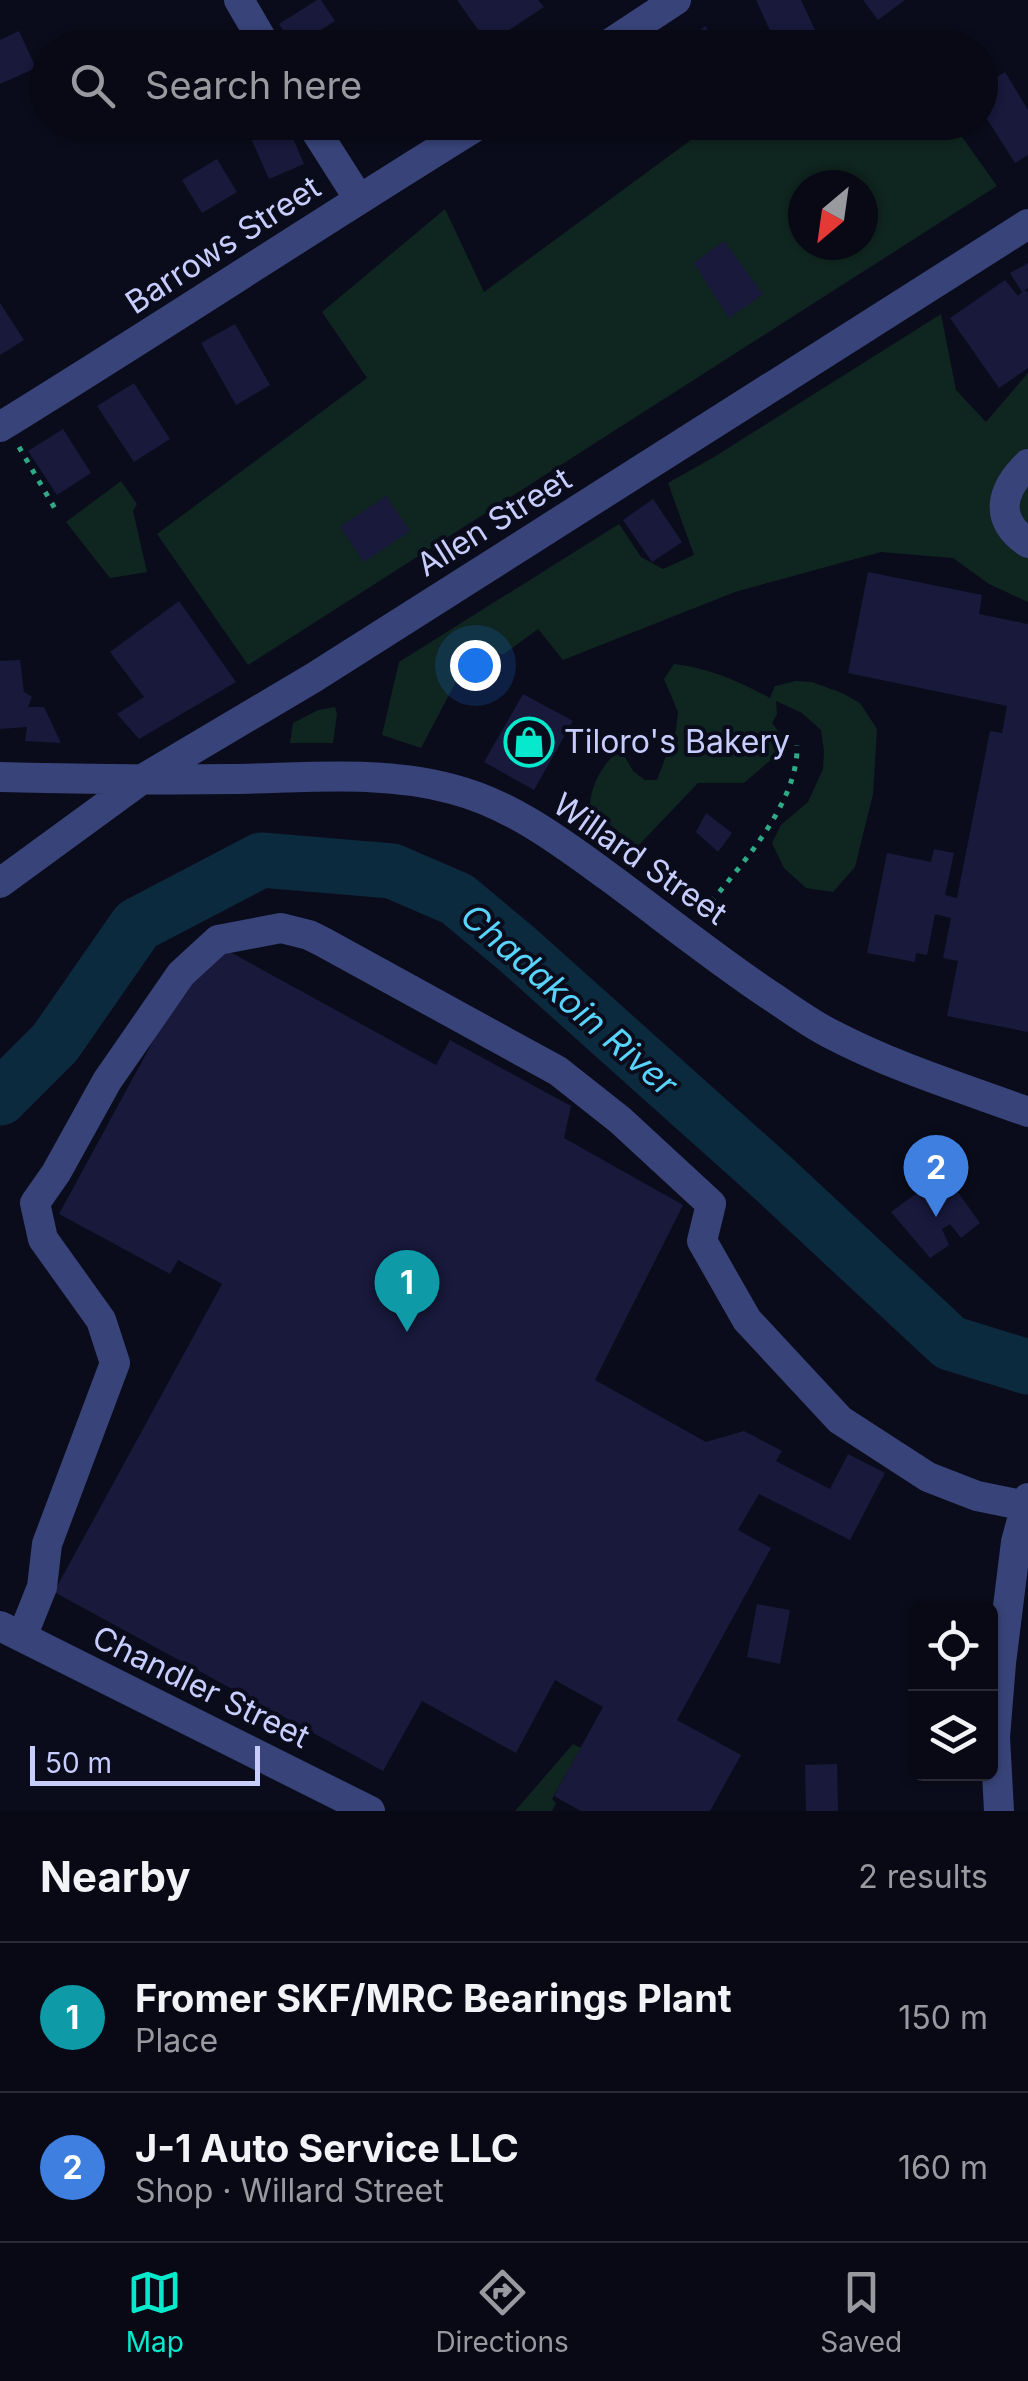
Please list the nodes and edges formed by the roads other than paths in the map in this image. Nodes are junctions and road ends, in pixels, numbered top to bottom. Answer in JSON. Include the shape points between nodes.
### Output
{"nodes":[{"id":1,"x":239,"y":0,"type":"edge"},
{"id":2,"x":676,"y":0,"type":"edge"},
{"id":3,"x":256,"y":30,"type":"edge"},
{"id":4,"x":630,"y":30,"type":"edge"},
{"id":5,"x":321,"y":140,"type":"edge"},
{"id":6,"x":455,"y":140,"type":"edge"},
{"id":7,"x":359,"y":199,"type":"junction"},
{"id":8,"x":1028,"y":224,"type":"edge"},
{"id":9,"x":8,"y":436,"type":"edge"},
{"id":10,"x":1028,"y":464,"type":"edge"},
{"id":11,"x":1028,"y":543,"type":"edge"},
{"id":12,"x":0,"y":777,"type":"edge"},
{"id":13,"x":141,"y":780,"type":"junction"},
{"id":14,"x":0,"y":883,"type":"edge"},
{"id":15,"x":1028,"y":1112,"type":"edge"},
{"id":16,"x":1027,"y":1502,"type":"edge"},
{"id":17,"x":11,"y":1631,"type":"edge"},
{"id":18,"x":370,"y":1811,"type":"edge"},
{"id":19,"x":999,"y":1811,"type":"edge"}],
"edges":[{"from":1,"to":3,"type":"street"},
{"from":2,"to":4,"type":"street"},
{"from":5,"to":7,"type":"street"},
{"from":6,"to":7,"type":"street","name":"Barrows Street"},
{"from":7,"to":9,"type":"street","name":"Barrows Street"},
{"from":8,"to":13,"type":"street","name":"Allen Street"},
{"from":10,"to":11,"type":"street","via":[[1011,483],[1004,511],[1013,532]]},
{"from":12,"to":13,"type":"street","name":"Willard Street"},
{"from":13,"to":14,"type":"street","name":"Allen Street"},
{"from":13,"to":15,"type":"street","name":"Willard Street","via":[[358,776],[452,788],[495,803],[583,857],[828,1033]]},
{"from":16,"to":17,"type":"street","via":[[977,1496],[928,1477],[840,1420],[747,1320],[702,1241],[711,1204],[558,1072],[308,934],[281,928],[218,940],[181,974],[35,1203],[43,1239],[101,1320],[115,1364],[47,1544],[42,1587]]},
{"from":16,"to":19,"type":"street","via":[[1016,1542],[995,1737]]},
{"from":17,"to":18,"type":"street","name":"Chandler Street"}]}
